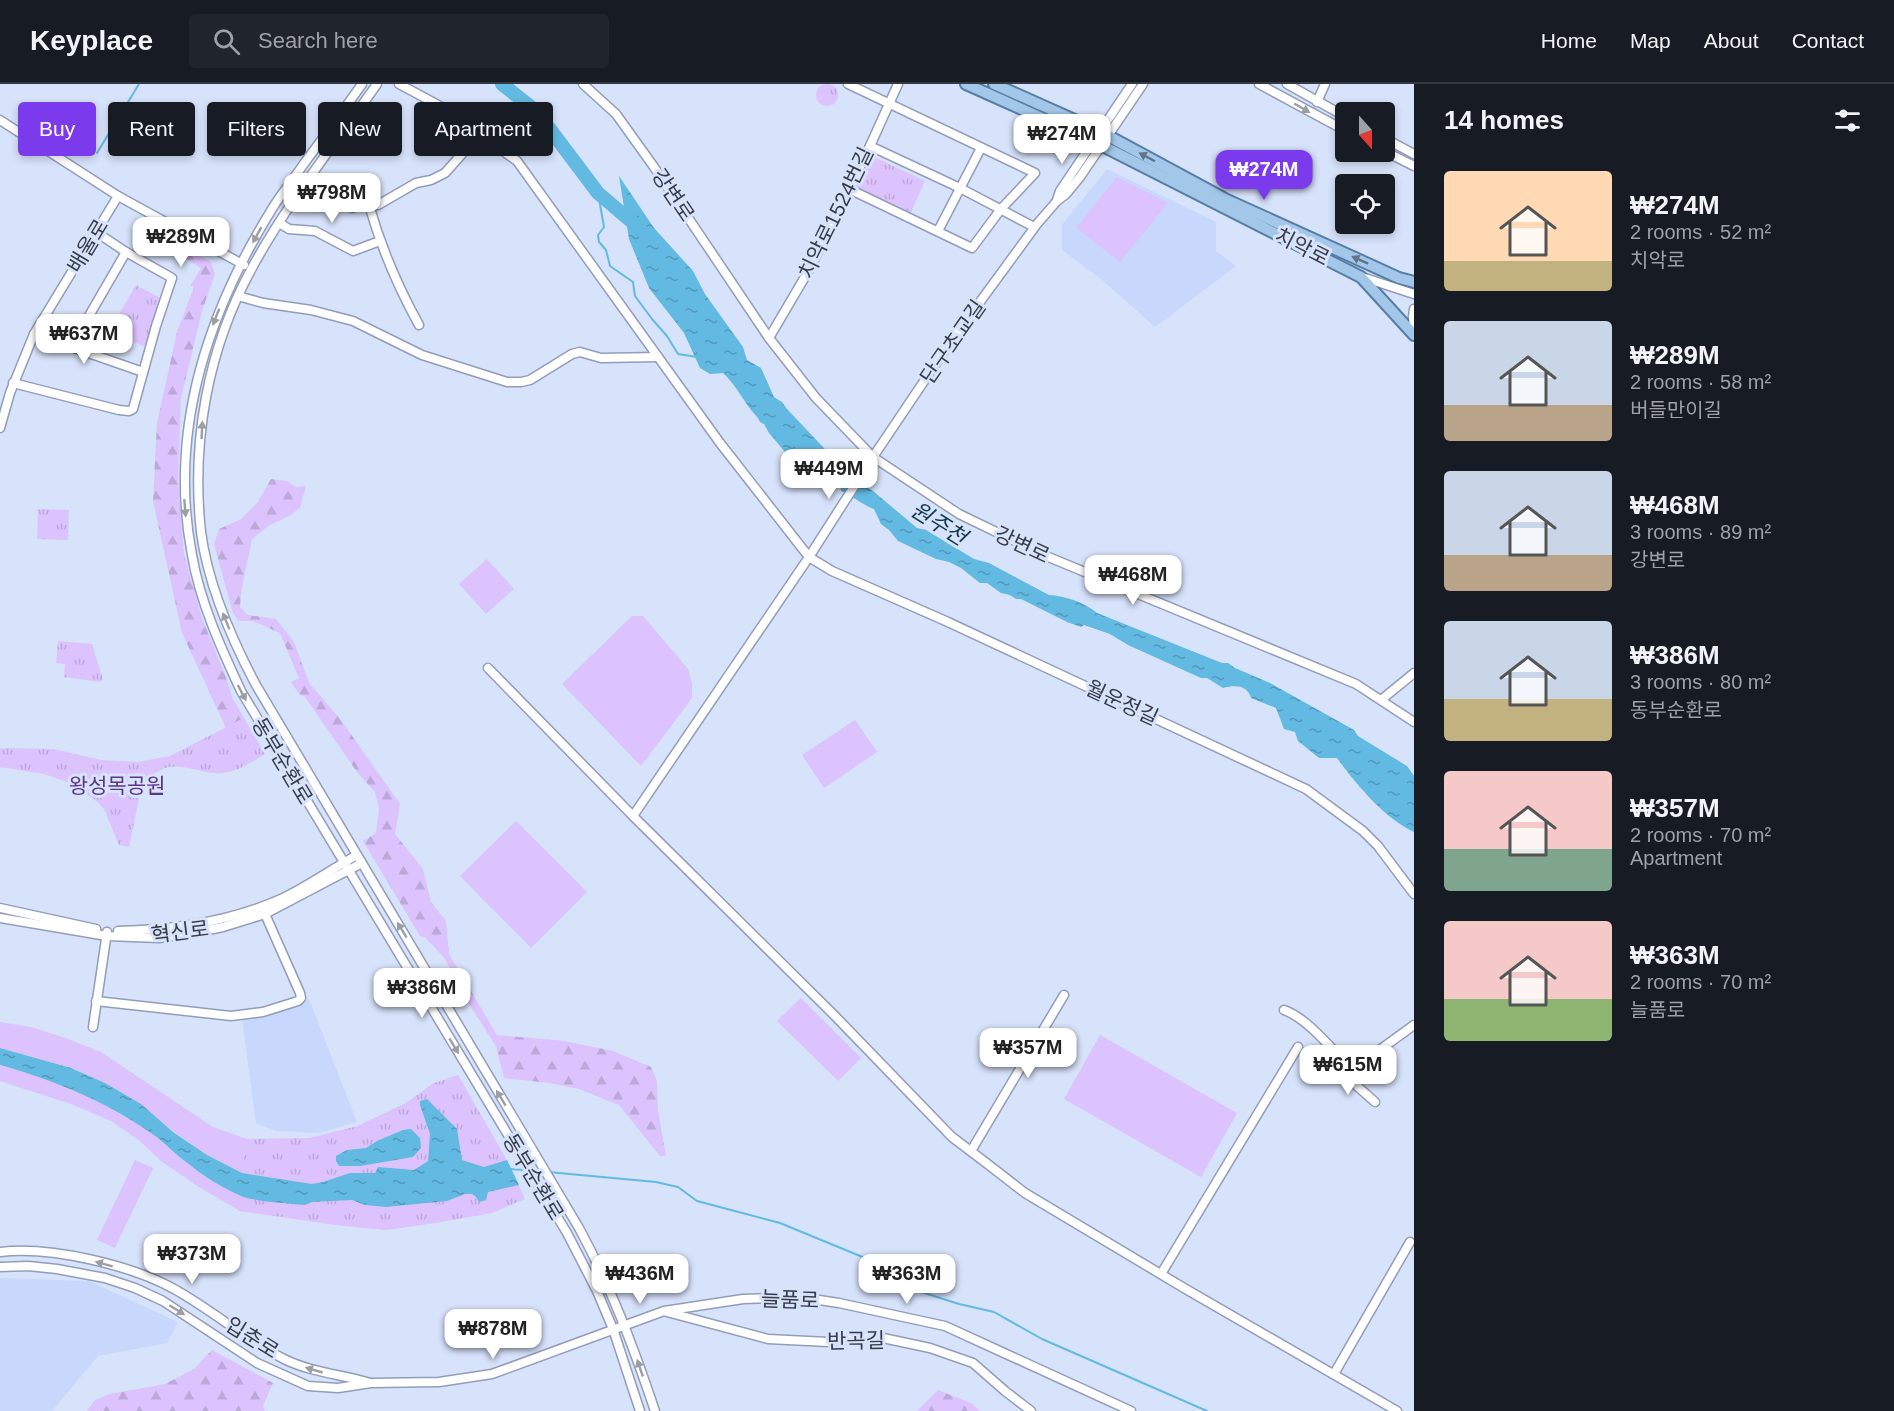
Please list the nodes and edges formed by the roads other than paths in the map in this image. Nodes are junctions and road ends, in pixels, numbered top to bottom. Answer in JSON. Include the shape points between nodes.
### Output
{"nodes":[{"id":1,"x":362,"y":84,"type":"edge"},
{"id":2,"x":377,"y":84,"type":"edge"},
{"id":3,"x":399,"y":84,"type":"edge"},
{"id":4,"x":583,"y":84,"type":"edge"},
{"id":5,"x":848,"y":84,"type":"edge"},
{"id":6,"x":898,"y":84,"type":"edge"},
{"id":7,"x":994,"y":84,"type":"edge"},
{"id":8,"x":1132,"y":84,"type":"edge"},
{"id":9,"x":1143,"y":84,"type":"edge"},
{"id":10,"x":1259,"y":84,"type":"edge"},
{"id":11,"x":1287,"y":84,"type":"edge"},
{"id":12,"x":1325,"y":84,"type":"edge"},
{"id":13,"x":971,"y":85,"type":"edge"},
{"id":14,"x":596,"y":88,"type":"edge"},
{"id":15,"x":433,"y":102,"type":"edge"},
{"id":16,"x":1317,"y":102,"type":"junction"},
{"id":17,"x":888,"y":104,"type":"junction"},
{"id":18,"x":1335,"y":111,"type":"edge"},
{"id":19,"x":0,"y":120,"type":"edge"},
{"id":20,"x":1335,"y":125,"type":"edge"},
{"id":21,"x":1101,"y":139,"type":"junction"},
{"id":22,"x":1395,"y":144,"type":"edge"},
{"id":23,"x":870,"y":146,"type":"junction"},
{"id":24,"x":981,"y":148,"type":"junction"},
{"id":25,"x":1414,"y":154,"type":"edge"},
{"id":26,"x":460,"y":156,"type":"edge"},
{"id":27,"x":510,"y":156,"type":"edge"},
{"id":28,"x":1395,"y":156,"type":"edge"},
{"id":29,"x":1414,"y":166,"type":"edge"},
{"id":30,"x":960,"y":188,"type":"junction"},
{"id":31,"x":849,"y":189,"type":"junction"},
{"id":32,"x":118,"y":196,"type":"junction"},
{"id":33,"x":369,"y":205,"type":"junction"},
{"id":34,"x":352,"y":208,"type":"dead end"},
{"id":35,"x":1000,"y":209,"type":"junction"},
{"id":36,"x":279,"y":223,"type":"junction"},
{"id":37,"x":1034,"y":227,"type":"junction"},
{"id":38,"x":938,"y":231,"type":"junction"},
{"id":39,"x":96,"y":232,"type":"junction"},
{"id":40,"x":380,"y":241,"type":"junction"},
{"id":41,"x":126,"y":252,"type":"junction"},
{"id":42,"x":241,"y":264,"type":"junction"},
{"id":43,"x":251,"y":269,"type":"junction"},
{"id":44,"x":1361,"y":277,"type":"junction"},
{"id":45,"x":1414,"y":282,"type":"edge"},
{"id":46,"x":1414,"y":294,"type":"edge"},
{"id":47,"x":238,"y":296,"type":"junction"},
{"id":48,"x":1414,"y":309,"type":"edge"},
{"id":49,"x":419,"y":325,"type":"dead end"},
{"id":50,"x":1414,"y":329,"type":"edge"},
{"id":51,"x":34,"y":334,"type":"junction"},
{"id":52,"x":1414,"y":334,"type":"edge"},
{"id":53,"x":769,"y":338,"type":"junction"},
{"id":54,"x":71,"y":347,"type":"junction"},
{"id":55,"x":658,"y":357,"type":"junction"},
{"id":56,"x":143,"y":372,"type":"junction"},
{"id":57,"x":14,"y":383,"type":"junction"},
{"id":58,"x":0,"y":428,"type":"edge"},
{"id":59,"x":873,"y":457,"type":"junction"},
{"id":60,"x":811,"y":553,"type":"junction"},
{"id":61,"x":488,"y":668,"type":"dead end"},
{"id":62,"x":1414,"y":673,"type":"edge"},
{"id":63,"x":1381,"y":700,"type":"junction"},
{"id":64,"x":1414,"y":722,"type":"edge"},
{"id":65,"x":633,"y":816,"type":"junction"},
{"id":66,"x":360,"y":859,"type":"junction"},
{"id":67,"x":346,"y":866,"type":"junction"},
{"id":68,"x":1414,"y":894,"type":"edge"},
{"id":69,"x":0,"y":908,"type":"edge"},
{"id":70,"x":265,"y":914,"type":"junction"},
{"id":71,"x":0,"y":918,"type":"edge"},
{"id":72,"x":107,"y":933,"type":"junction"},
{"id":73,"x":1064,"y":994,"type":"dead end"},
{"id":74,"x":96,"y":1001,"type":"junction"},
{"id":75,"x":1284,"y":1010,"type":"dead end"},
{"id":76,"x":1414,"y":1025,"type":"edge"},
{"id":77,"x":93,"y":1027,"type":"dead end"},
{"id":78,"x":1298,"y":1047,"type":"dead end"},
{"id":79,"x":1352,"y":1071,"type":"junction"},
{"id":80,"x":1374,"y":1102,"type":"dead end"},
{"id":81,"x":970,"y":1151,"type":"junction"},
{"id":82,"x":1410,"y":1242,"type":"dead end"},
{"id":83,"x":0,"y":1252,"type":"edge"},
{"id":84,"x":0,"y":1267,"type":"edge"},
{"id":85,"x":1161,"y":1274,"type":"junction"},
{"id":86,"x":664,"y":1311,"type":"junction"},
{"id":87,"x":625,"y":1324,"type":"junction"},
{"id":88,"x":613,"y":1329,"type":"junction"},
{"id":89,"x":1334,"y":1374,"type":"junction"},
{"id":90,"x":371,"y":1383,"type":"junction"},
{"id":91,"x":640,"y":1411,"type":"edge"},
{"id":92,"x":655,"y":1411,"type":"edge"},
{"id":93,"x":1031,"y":1411,"type":"edge"},
{"id":94,"x":1131,"y":1411,"type":"edge"},
{"id":95,"x":1397,"y":1411,"type":"edge"}],
"edges":[{"from":1,"to":42,"type":"street","name":"동부순환로","one_way":true,"via":[[272,208]]},
{"from":2,"to":36,"type":"street","name":"동부순환로"},
{"from":3,"to":15,"type":"street"},
{"from":4,"to":14,"type":"street","name":"강변로"},
{"from":5,"to":17,"type":"street"},
{"from":6,"to":17,"type":"street","name":"치악로1524번길"},
{"from":7,"to":21,"type":"main road","name":"치악로"},
{"from":8,"to":21,"type":"street"},
{"from":9,"to":21,"type":"street"},
{"from":10,"to":20,"type":"street","one_way":true},
{"from":11,"to":16,"type":"street"},
{"from":12,"to":16,"type":"street"},
{"from":13,"to":21,"type":"main road","name":"치악로"},
{"from":14,"to":53,"type":"street","name":"강변로"},
{"from":16,"to":18,"type":"street"},
{"from":17,"to":23,"type":"street","name":"치악로1524번길"},
{"from":17,"to":24,"type":"street"},
{"from":19,"to":32,"type":"street","name":"배울로"},
{"from":21,"to":37,"type":"street","name":"단구초교길","via":[[1066,195]]},
{"from":21,"to":44,"type":"main road","name":"치악로"},
{"from":45,"to":21,"type":"main road","name":"치악로","one_way":true,"via":[[1225,199]]},
{"from":22,"to":25,"type":"street"},
{"from":23,"to":30,"type":"street"},
{"from":23,"to":31,"type":"street","name":"치악로1524번길"},
{"from":24,"to":30,"type":"street"},
{"from":24,"to":35,"type":"street","via":[[1035,173]]},
{"from":26,"to":33,"type":"street","via":[[445,173],[416,183],[378,205]]},
{"from":27,"to":55,"type":"street"},
{"from":28,"to":29,"type":"street"},
{"from":30,"to":35,"type":"street"},
{"from":30,"to":38,"type":"street"},
{"from":31,"to":38,"type":"street"},
{"from":31,"to":53,"type":"street","name":"치악로1524번길","via":[[809,270]]},
{"from":32,"to":39,"type":"street","name":"배울로"},
{"from":32,"to":42,"type":"street","name":"배울로"},
{"from":33,"to":34,"type":"street"},
{"from":33,"to":40,"type":"street"},
{"from":35,"to":37,"type":"street"},
{"from":35,"to":38,"type":"street","via":[[972,248]]},
{"from":36,"to":40,"type":"street","via":[[289,229],[315,231],[353,251]]},
{"from":36,"to":43,"type":"street","name":"동부순환로"},
{"from":37,"to":59,"type":"street","name":"단구초교길","via":[[947,346]]},
{"from":39,"to":41,"type":"street"},
{"from":39,"to":51,"type":"street","name":"배울로"},
{"from":40,"to":49,"type":"street"},
{"from":41,"to":54,"type":"street"},
{"from":41,"to":56,"type":"street","via":[[172,278]]},
{"from":42,"to":43,"type":"street","name":"배울로"},
{"from":42,"to":67,"type":"street","name":"동부순환로","one_way":true,"via":[[211,330],[192,407],[184,490],[192,557],[207,609],[241,691]]},
{"from":43,"to":47,"type":"street","name":"동부순환로"},
{"from":44,"to":46,"type":"street","name":"치악로"},
{"from":44,"to":52,"type":"main road"},
{"from":47,"to":55,"type":"street","via":[[353,321],[422,354],[507,382],[530,380],[580,352],[602,358]]},
{"from":66,"to":47,"type":"street","name":"동부순환로","one_way":true,"via":[[249,671],[216,596],[205,553],[199,487],[202,419],[216,351]]},
{"from":48,"to":50,"type":"street"},
{"from":51,"to":54,"type":"street"},
{"from":51,"to":57,"type":"street","name":"배울로"},
{"from":53,"to":59,"type":"street","name":"강변로","via":[[816,398]]},
{"from":54,"to":56,"type":"street"},
{"from":55,"to":60,"type":"street","via":[[720,443]]},
{"from":56,"to":57,"type":"street","via":[[133,409],[129,411]]},
{"from":57,"to":58,"type":"street","name":"배울로"},
{"from":59,"to":60,"type":"street"},
{"from":59,"to":63,"type":"street","name":"강변로","via":[[959,514],[1000,535],[1356,684]]},
{"from":60,"to":65,"type":"street"},
{"from":60,"to":68,"type":"street","name":"월운정길","via":[[832,571],[1306,789],[1363,831]]},
{"from":61,"to":65,"type":"street"},
{"from":62,"to":63,"type":"street"},
{"from":63,"to":64,"type":"street","name":"강변로"},
{"from":65,"to":81,"type":"street"},
{"from":66,"to":67,"type":"street"},
{"from":87,"to":66,"type":"street","name":"동부순환로","one_way":true,"via":[[592,1252]]},
{"from":67,"to":70,"type":"street","name":"혁신로"},
{"from":67,"to":72,"type":"street","name":"혁신로","via":[[282,898],[204,924]]},
{"from":67,"to":88,"type":"street","name":"동부순환로","one_way":true,"via":[[541,1190]]},
{"from":69,"to":72,"type":"street","name":"혁신로"},
{"from":70,"to":72,"type":"street","name":"혁신로","via":[[223,927],[159,938]]},
{"from":70,"to":74,"type":"street","via":[[300,993],[298,1001],[263,1012],[231,1016]]},
{"from":71,"to":72,"type":"street","name":"혁신로"},
{"from":72,"to":74,"type":"street"},
{"from":73,"to":81,"type":"street"},
{"from":74,"to":77,"type":"street"},
{"from":75,"to":79,"type":"street","via":[[1302,1021]]},
{"from":76,"to":79,"type":"street"},
{"from":78,"to":85,"type":"street"},
{"from":79,"to":80,"type":"street","via":[[1357,1086]]},
{"from":81,"to":85,"type":"street","via":[[1025,1192]]},
{"from":82,"to":89,"type":"street"},
{"from":90,"to":83,"type":"street","name":"입춘로","one_way":true,"via":[[315,1372],[284,1359],[174,1289],[128,1270],[51,1252]]},
{"from":84,"to":90,"type":"street","name":"입춘로","one_way":true,"via":[[57,1269],[135,1288],[257,1363],[308,1386],[338,1388]]},
{"from":85,"to":89,"type":"street"},
{"from":86,"to":87,"type":"street","name":"늘품로"},
{"from":86,"to":93,"type":"street","name":"반곡길","via":[[768,1339],[820,1342],[883,1338],[930,1348],[973,1364]]},
{"from":86,"to":94,"type":"street","name":"늘품로","via":[[743,1299],[799,1297],[839,1303],[945,1326]]},
{"from":87,"to":88,"type":"street","name":"늘품로"},
{"from":92,"to":87,"type":"street","name":"동부순환로","one_way":true},
{"from":88,"to":90,"type":"street","name":"입춘로","via":[[492,1374],[439,1382]]},
{"from":88,"to":91,"type":"street","name":"동부순환로"},
{"from":89,"to":95,"type":"street"}]}
